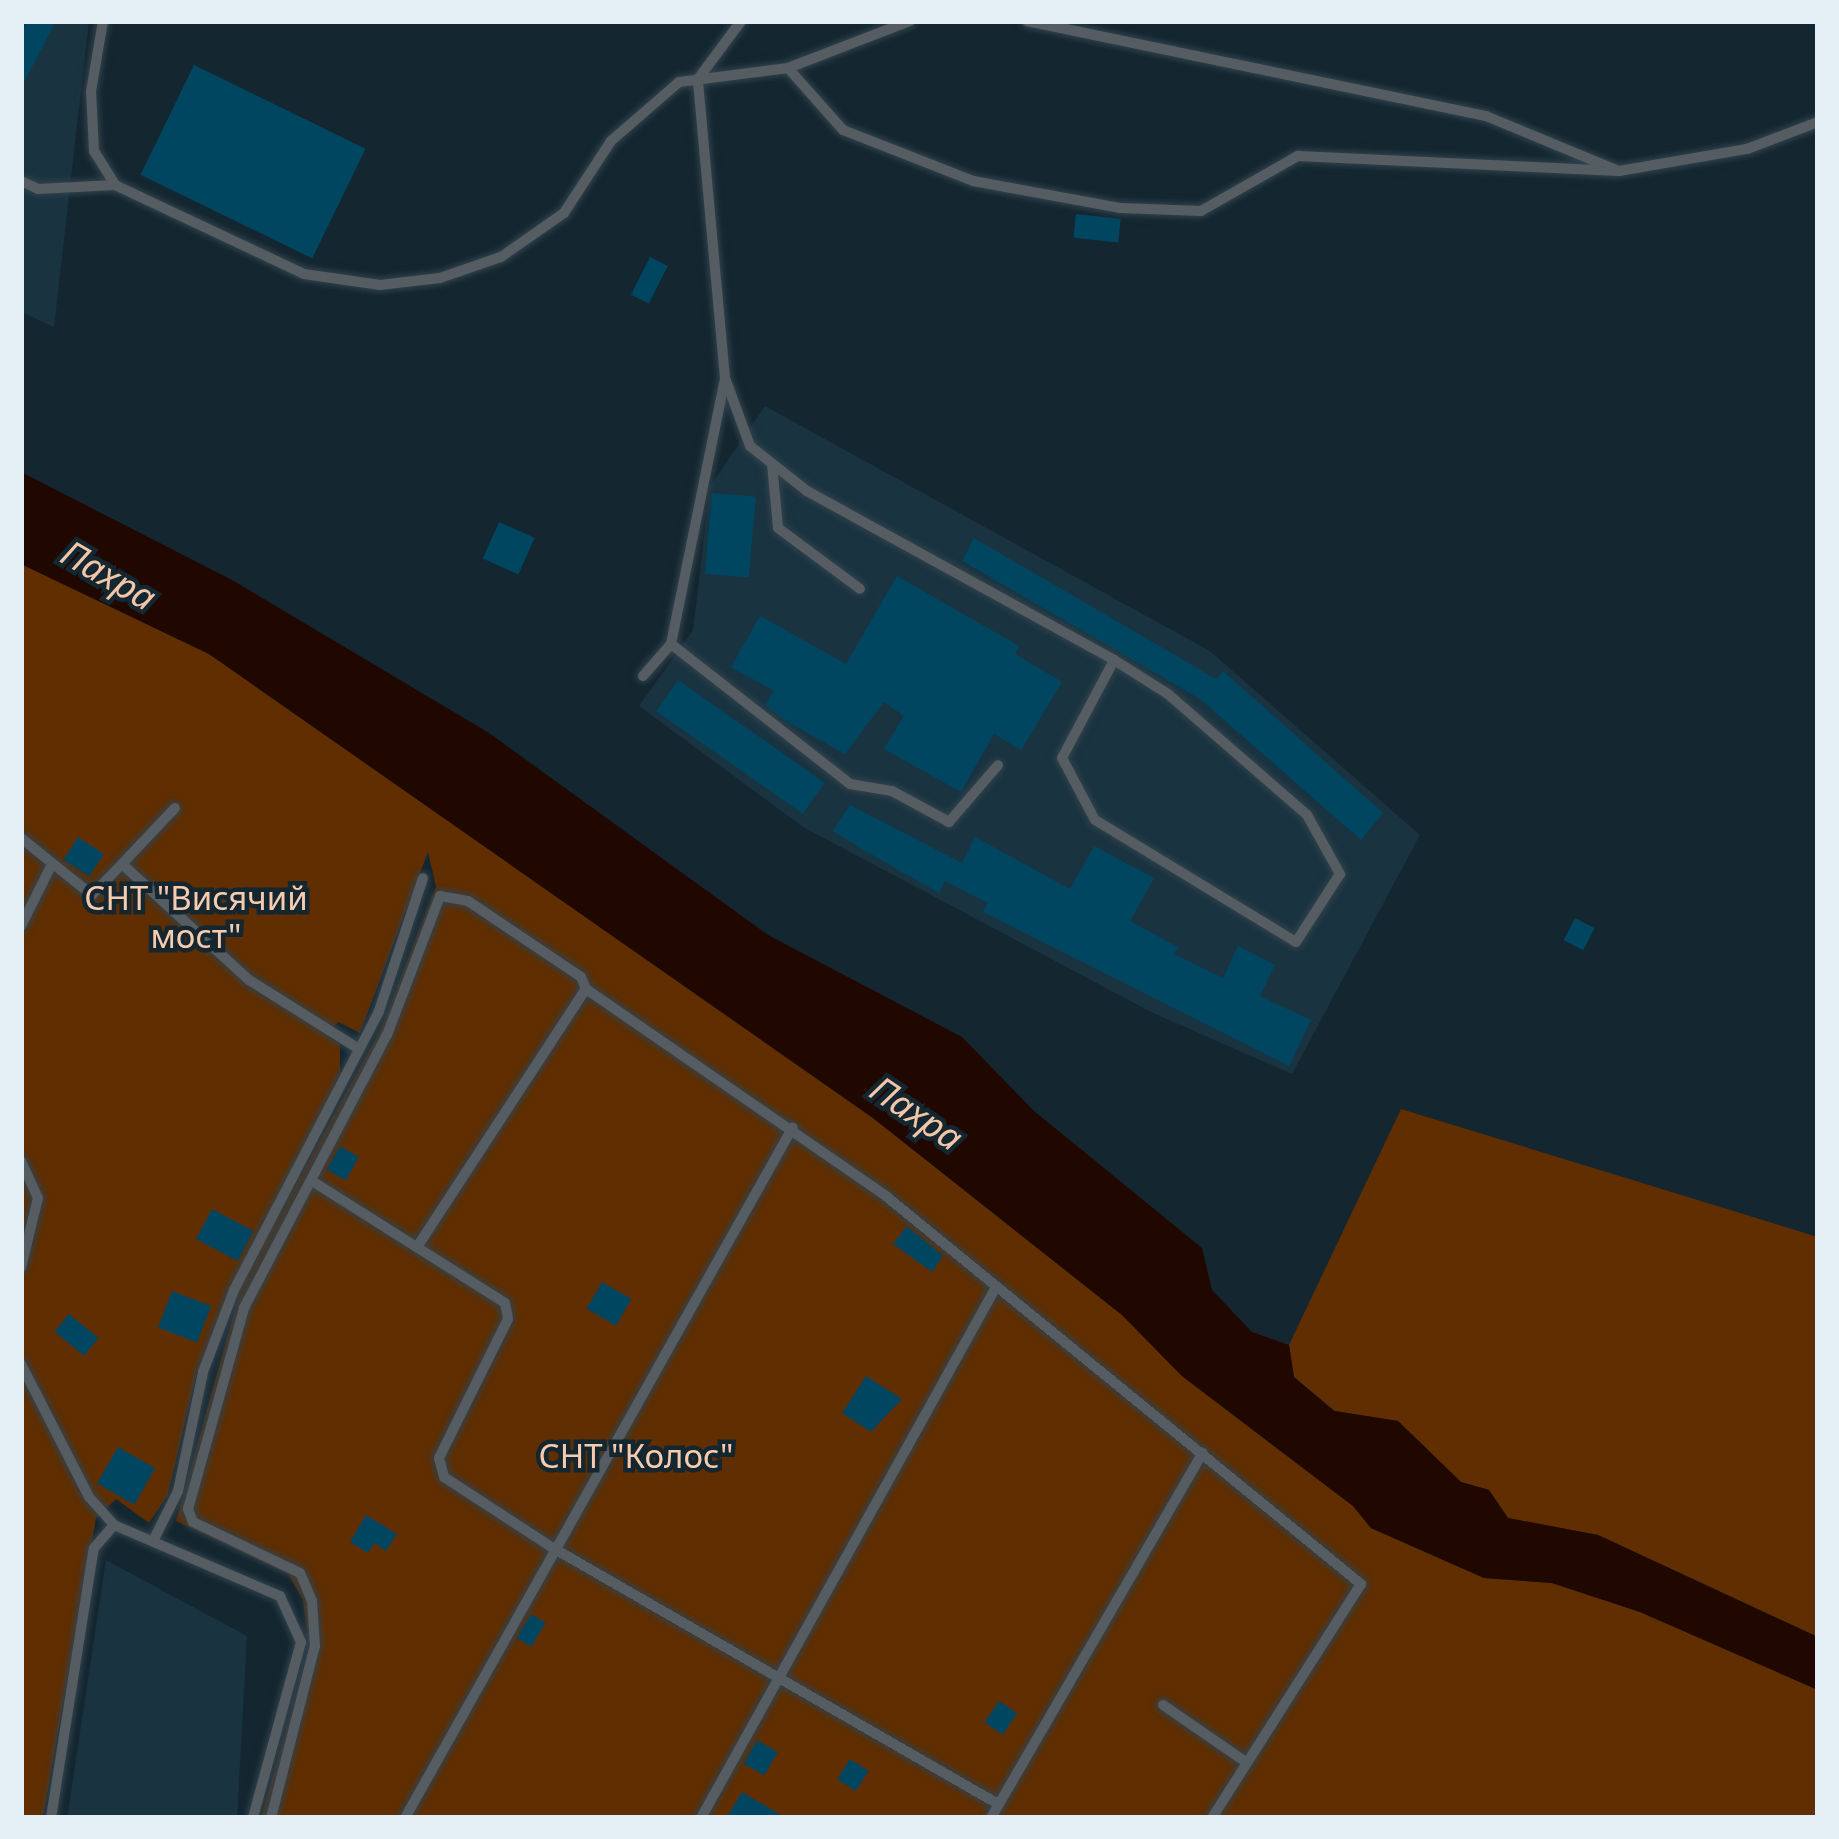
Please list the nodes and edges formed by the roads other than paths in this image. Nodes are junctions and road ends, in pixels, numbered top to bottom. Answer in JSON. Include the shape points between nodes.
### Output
{"nodes":[{"id":1,"x":103,"y":21,"type":"edge"},
{"id":2,"x":741,"y":21,"type":"edge"},
{"id":3,"x":910,"y":21,"type":"edge"},
{"id":4,"x":1027,"y":21,"type":"edge"},
{"id":5,"x":788,"y":68,"type":"junction"},
{"id":6,"x":698,"y":79,"type":"junction"},
{"id":7,"x":1818,"y":122,"type":"edge"},
{"id":8,"x":1618,"y":171,"type":"junction"},
{"id":9,"x":21,"y":181,"type":"edge"},
{"id":10,"x":116,"y":185,"type":"junction"},
{"id":11,"x":725,"y":378,"type":"junction"},
{"id":12,"x":772,"y":464,"type":"junction"},
{"id":13,"x":860,"y":590,"type":"dead end"},
{"id":14,"x":670,"y":644,"type":"junction"},
{"id":15,"x":1114,"y":660,"type":"junction"},
{"id":16,"x":644,"y":676,"type":"dead end"},
{"id":17,"x":998,"y":765,"type":"dead end"},
{"id":18,"x":175,"y":808,"type":"dead end"},
{"id":19,"x":21,"y":838,"type":"edge"},
{"id":20,"x":122,"y":864,"type":"junction"},
{"id":21,"x":50,"y":866,"type":"junction"},
{"id":22,"x":423,"y":878,"type":"dead end"},
{"id":23,"x":21,"y":926,"type":"edge"},
{"id":24,"x":586,"y":988,"type":"junction"},
{"id":25,"x":359,"y":1049,"type":"junction"},
{"id":26,"x":793,"y":1127,"type":"junction"},
{"id":27,"x":21,"y":1161,"type":"edge"},
{"id":28,"x":312,"y":1180,"type":"junction"},
{"id":29,"x":417,"y":1247,"type":"junction"},
{"id":30,"x":21,"y":1267,"type":"edge"},
{"id":31,"x":995,"y":1289,"type":"junction"},
{"id":32,"x":21,"y":1364,"type":"edge"},
{"id":33,"x":1203,"y":1453,"type":"junction"},
{"id":34,"x":114,"y":1525,"type":"junction"},
{"id":35,"x":155,"y":1537,"type":"junction"},
{"id":36,"x":553,"y":1549,"type":"junction"},
{"id":37,"x":778,"y":1680,"type":"junction"},
{"id":38,"x":1163,"y":1705,"type":"dead end"},
{"id":39,"x":1243,"y":1760,"type":"junction"},
{"id":40,"x":998,"y":1804,"type":"junction"},
{"id":41,"x":51,"y":1818,"type":"edge"},
{"id":42,"x":253,"y":1818,"type":"edge"},
{"id":43,"x":271,"y":1818,"type":"edge"},
{"id":44,"x":405,"y":1818,"type":"edge"},
{"id":45,"x":700,"y":1818,"type":"edge"},
{"id":46,"x":991,"y":1818,"type":"edge"},
{"id":47,"x":1212,"y":1818,"type":"edge"}],
"edges":[{"from":1,"to":10,"type":"lane","via":[[91,91],[94,151]]},
{"from":2,"to":6,"type":"lane"},
{"from":3,"to":5,"type":"lane"},
{"from":4,"to":8,"type":"lane","via":[[1486,116]]},
{"from":5,"to":6,"type":"lane"},
{"from":5,"to":8,"type":"lane","via":[[842,130],[973,181],[1120,208],[1201,211],[1298,156]]},
{"from":6,"to":10,"type":"lane","via":[[679,82],[611,141],[564,213],[501,257],[440,278],[380,285],[304,274]]},
{"from":6,"to":11,"type":"lane"},
{"from":7,"to":8,"type":"lane","via":[[1747,148]]},
{"from":9,"to":10,"type":"lane","via":[[38,190]]},
{"from":11,"to":12,"type":"lane","via":[[750,446]]},
{"from":11,"to":14,"type":"lane"},
{"from":12,"to":13,"type":"lane","via":[[778,528]]},
{"from":12,"to":15,"type":"lane","via":[[806,491]]},
{"from":14,"to":16,"type":"lane"},
{"from":14,"to":17,"type":"lane","via":[[850,784],[892,791],[950,823]]},
{"from":15,"to":15,"type":"lane","via":[[1168,694],[1307,815],[1340,874],[1296,941],[1095,820],[1062,758]]},
{"from":18,"to":20,"type":"lane"},
{"from":19,"to":21,"type":"lane"},
{"from":20,"to":21,"type":"lane","via":[[92,895]]},
{"from":20,"to":25,"type":"lane","via":[[249,980]]},
{"from":21,"to":23,"type":"lane"},
{"from":22,"to":25,"type":"lane"},
{"from":24,"to":26,"type":"lane"},
{"from":24,"to":28,"type":"lane","via":[[467,901],[440,896],[387,1035]]},
{"from":24,"to":29,"type":"lane"},
{"from":25,"to":35,"type":"lane","via":[[234,1290],[203,1372],[178,1491]]},
{"from":26,"to":31,"type":"lane"},
{"from":26,"to":36,"type":"lane"},
{"from":27,"to":30,"type":"lane","via":[[38,1198]]},
{"from":28,"to":29,"type":"lane"},
{"from":28,"to":43,"type":"lane","via":[[244,1308],[188,1509],[193,1522],[300,1573],[312,1601],[315,1646]]},
{"from":29,"to":36,"type":"lane","via":[[505,1303],[508,1318],[440,1458],[444,1477]]},
{"from":31,"to":33,"type":"lane"},
{"from":31,"to":37,"type":"lane"},
{"from":32,"to":34,"type":"lane","via":[[89,1497]]},
{"from":33,"to":39,"type":"lane","via":[[1361,1584]]},
{"from":33,"to":40,"type":"lane"},
{"from":34,"to":35,"type":"lane"},
{"from":34,"to":41,"type":"lane","via":[[94,1548]]},
{"from":35,"to":42,"type":"lane","via":[[280,1596],[301,1642]]},
{"from":36,"to":37,"type":"lane"},
{"from":36,"to":44,"type":"lane"},
{"from":37,"to":40,"type":"lane"},
{"from":37,"to":45,"type":"lane"},
{"from":38,"to":39,"type":"lane"},
{"from":39,"to":47,"type":"lane"},
{"from":40,"to":46,"type":"lane"}]}
